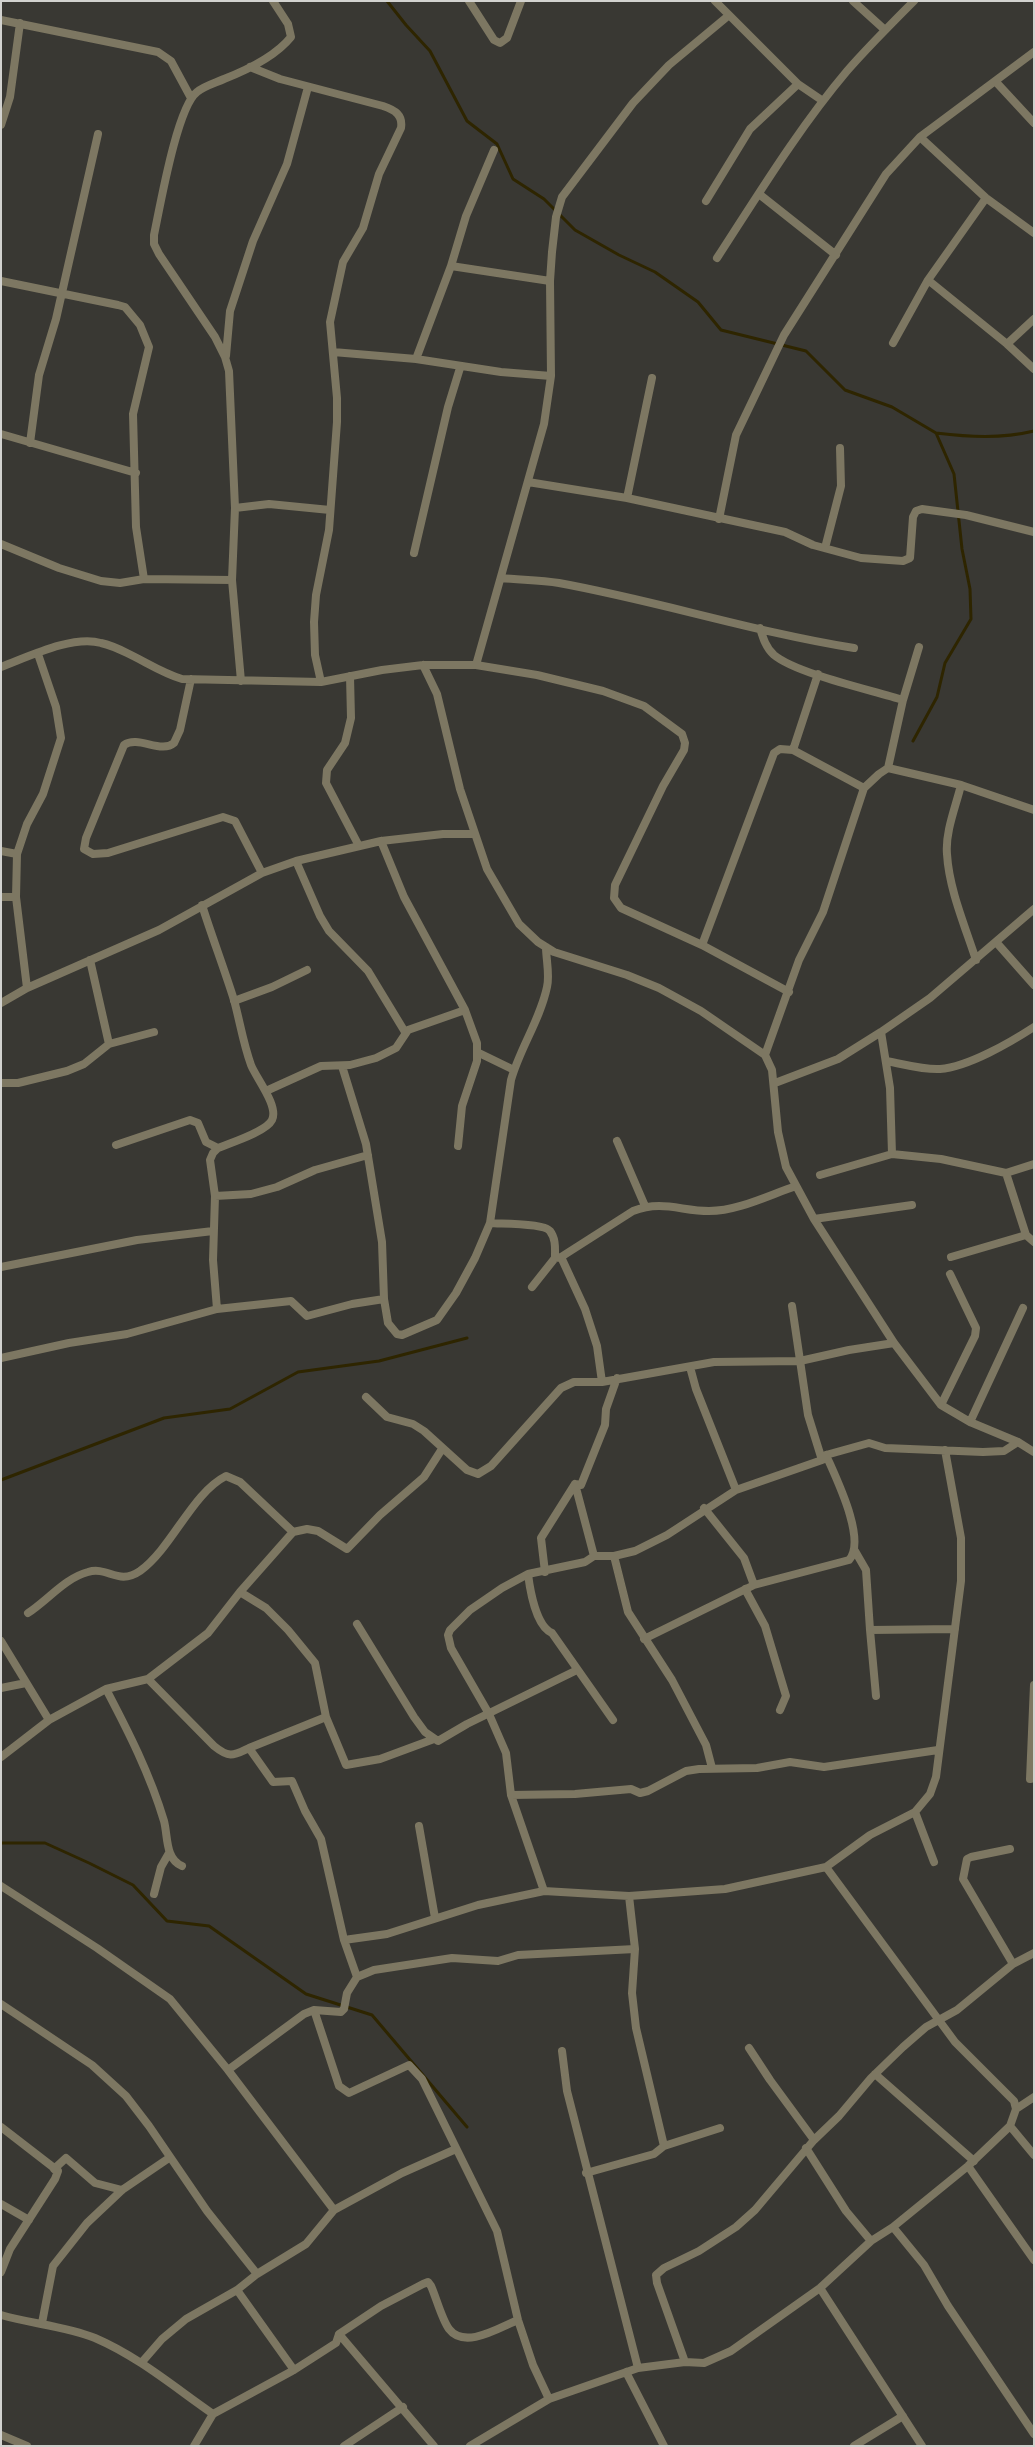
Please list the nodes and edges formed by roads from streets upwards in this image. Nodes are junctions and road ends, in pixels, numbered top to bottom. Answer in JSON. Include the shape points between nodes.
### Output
{"nodes":[{"id":1,"x":273,"y":1,"type":"edge"},
{"id":2,"x":469,"y":1,"type":"edge"},
{"id":3,"x":521,"y":1,"type":"edge"},
{"id":4,"x":715,"y":1,"type":"edge"},
{"id":5,"x":854,"y":1,"type":"edge"},
{"id":6,"x":914,"y":1,"type":"edge"},
{"id":7,"x":728,"y":16,"type":"junction"},
{"id":8,"x":1,"y":20,"type":"edge"},
{"id":9,"x":20,"y":23,"type":"junction"},
{"id":10,"x":885,"y":30,"type":"junction"},
{"id":11,"x":1034,"y":52,"type":"edge"},
{"id":12,"x":250,"y":68,"type":"junction"},
{"id":13,"x":996,"y":82,"type":"junction"},
{"id":14,"x":798,"y":84,"type":"junction"},
{"id":15,"x":308,"y":86,"type":"junction"},
{"id":16,"x":191,"y":98,"type":"junction"},
{"id":17,"x":823,"y":101,"type":"junction"},
{"id":18,"x":1034,"y":123,"type":"edge"},
{"id":19,"x":1,"y":125,"type":"edge"},
{"id":20,"x":98,"y":134,"type":"dead end"},
{"id":21,"x":920,"y":137,"type":"junction"},
{"id":22,"x":494,"y":150,"type":"dead end"},
{"id":23,"x":759,"y":194,"type":"junction"},
{"id":24,"x":986,"y":198,"type":"junction"},
{"id":25,"x":706,"y":201,"type":"dead end"},
{"id":26,"x":1034,"y":233,"type":"edge"},
{"id":27,"x":836,"y":254,"type":"junction"},
{"id":28,"x":716,"y":258,"type":"dead end"},
{"id":29,"x":451,"y":266,"type":"junction"},
{"id":30,"x":928,"y":280,"type":"junction"},
{"id":31,"x":1,"y":281,"type":"edge"},
{"id":32,"x":550,"y":281,"type":"junction"},
{"id":33,"x":61,"y":292,"type":"junction"},
{"id":34,"x":1034,"y":319,"type":"edge"},
{"id":35,"x":893,"y":343,"type":"dead end"},
{"id":36,"x":1007,"y":344,"type":"junction"},
{"id":37,"x":333,"y":352,"type":"junction"},
{"id":38,"x":226,"y":357,"type":"junction"},
{"id":39,"x":416,"y":359,"type":"junction"},
{"id":40,"x":460,"y":368,"type":"junction"},
{"id":41,"x":1034,"y":369,"type":"edge"},
{"id":42,"x":552,"y":376,"type":"junction"},
{"id":43,"x":652,"y":378,"type":"dead end"},
{"id":44,"x":1,"y":434,"type":"edge"},
{"id":45,"x":30,"y":443,"type":"junction"},
{"id":46,"x":840,"y":448,"type":"dead end"},
{"id":47,"x":136,"y":473,"type":"junction"},
{"id":48,"x":528,"y":482,"type":"junction"},
{"id":49,"x":627,"y":498,"type":"junction"},
{"id":50,"x":234,"y":508,"type":"junction"},
{"id":51,"x":330,"y":510,"type":"junction"},
{"id":52,"x":719,"y":519,"type":"junction"},
{"id":53,"x":1034,"y":532,"type":"edge"},
{"id":54,"x":1,"y":544,"type":"edge"},
{"id":55,"x":824,"y":548,"type":"junction"},
{"id":56,"x":414,"y":553,"type":"dead end"},
{"id":57,"x":501,"y":578,"type":"junction"},
{"id":58,"x":144,"y":579,"type":"junction"},
{"id":59,"x":232,"y":580,"type":"junction"},
{"id":60,"x":760,"y":628,"type":"junction"},
{"id":61,"x":919,"y":647,"type":"dead end"},
{"id":62,"x":854,"y":648,"type":"dead end"},
{"id":63,"x":38,"y":654,"type":"junction"},
{"id":64,"x":423,"y":665,"type":"junction"},
{"id":65,"x":476,"y":665,"type":"junction"},
{"id":66,"x":1,"y":667,"type":"edge"},
{"id":67,"x":818,"y":674,"type":"junction"},
{"id":68,"x":350,"y":676,"type":"junction"},
{"id":69,"x":191,"y":679,"type":"junction"},
{"id":70,"x":241,"y":681,"type":"junction"},
{"id":71,"x":321,"y":682,"type":"junction"},
{"id":72,"x":903,"y":700,"type":"junction"},
{"id":73,"x":793,"y":750,"type":"junction"},
{"id":74,"x":888,"y":768,"type":"junction"},
{"id":75,"x":961,"y":785,"type":"junction"},
{"id":76,"x":864,"y":788,"type":"junction"},
{"id":77,"x":1034,"y":810,"type":"edge"},
{"id":78,"x":474,"y":834,"type":"junction"},
{"id":79,"x":381,"y":841,"type":"junction"},
{"id":80,"x":359,"y":846,"type":"junction"},
{"id":81,"x":1,"y":851,"type":"edge"},
{"id":82,"x":17,"y":854,"type":"junction"},
{"id":83,"x":296,"y":861,"type":"junction"},
{"id":84,"x":262,"y":873,"type":"junction"},
{"id":85,"x":1,"y":897,"type":"edge"},
{"id":86,"x":16,"y":897,"type":"junction"},
{"id":87,"x":202,"y":905,"type":"junction"},
{"id":88,"x":1034,"y":909,"type":"edge"},
{"id":89,"x":996,"y":942,"type":"junction"},
{"id":90,"x":702,"y":945,"type":"junction"},
{"id":91,"x":546,"y":947,"type":"junction"},
{"id":92,"x":90,"y":960,"type":"junction"},
{"id":93,"x":976,"y":960,"type":"junction"},
{"id":94,"x":307,"y":970,"type":"dead end"},
{"id":95,"x":1034,"y":985,"type":"edge"},
{"id":96,"x":27,"y":988,"type":"junction"},
{"id":97,"x":789,"y":992,"type":"junction"},
{"id":98,"x":234,"y":1001,"type":"junction"},
{"id":99,"x":1,"y":1003,"type":"edge"},
{"id":100,"x":465,"y":1010,"type":"junction"},
{"id":101,"x":1034,"y":1026,"type":"edge"},
{"id":102,"x":154,"y":1032,"type":"dead end"},
{"id":103,"x":405,"y":1032,"type":"junction"},
{"id":104,"x":881,"y":1032,"type":"junction"},
{"id":105,"x":109,"y":1044,"type":"junction"},
{"id":106,"x":478,"y":1053,"type":"junction"},
{"id":107,"x":765,"y":1055,"type":"junction"},
{"id":108,"x":886,"y":1061,"type":"junction"},
{"id":109,"x":342,"y":1066,"type":"junction"},
{"id":110,"x":514,"y":1070,"type":"junction"},
{"id":111,"x":1,"y":1083,"type":"edge"},
{"id":112,"x":775,"y":1083,"type":"junction"},
{"id":113,"x":266,"y":1091,"type":"junction"},
{"id":114,"x":617,"y":1141,"type":"dead end"},
{"id":115,"x":116,"y":1145,"type":"dead end"},
{"id":116,"x":458,"y":1146,"type":"dead end"},
{"id":117,"x":218,"y":1148,"type":"junction"},
{"id":118,"x":892,"y":1154,"type":"junction"},
{"id":119,"x":368,"y":1155,"type":"junction"},
{"id":120,"x":1034,"y":1164,"type":"edge"},
{"id":121,"x":1006,"y":1173,"type":"junction"},
{"id":122,"x":820,"y":1175,"type":"dead end"},
{"id":123,"x":796,"y":1186,"type":"junction"},
{"id":124,"x":215,"y":1196,"type":"junction"},
{"id":125,"x":912,"y":1205,"type":"dead end"},
{"id":126,"x":645,"y":1206,"type":"junction"},
{"id":127,"x":814,"y":1219,"type":"junction"},
{"id":128,"x":490,"y":1223,"type":"junction"},
{"id":129,"x":213,"y":1231,"type":"junction"},
{"id":130,"x":1026,"y":1235,"type":"junction"},
{"id":131,"x":1034,"y":1242,"type":"edge"},
{"id":132,"x":558,"y":1257,"type":"junction"},
{"id":133,"x":951,"y":1257,"type":"dead end"},
{"id":134,"x":1,"y":1267,"type":"edge"},
{"id":135,"x":950,"y":1274,"type":"dead end"},
{"id":136,"x":532,"y":1288,"type":"dead end"},
{"id":137,"x":384,"y":1299,"type":"junction"},
{"id":138,"x":792,"y":1306,"type":"dead end"},
{"id":139,"x":1023,"y":1308,"type":"dead end"},
{"id":140,"x":217,"y":1309,"type":"junction"},
{"id":141,"x":894,"y":1343,"type":"junction"},
{"id":142,"x":1,"y":1358,"type":"edge"},
{"id":143,"x":800,"y":1361,"type":"junction"},
{"id":144,"x":690,"y":1367,"type":"junction"},
{"id":145,"x":617,"y":1378,"type":"junction"},
{"id":146,"x":602,"y":1382,"type":"junction"},
{"id":147,"x":366,"y":1397,"type":"dead end"},
{"id":148,"x":941,"y":1405,"type":"junction"},
{"id":149,"x":970,"y":1422,"type":"junction"},
{"id":150,"x":1018,"y":1442,"type":"junction"},
{"id":151,"x":442,"y":1449,"type":"junction"},
{"id":152,"x":945,"y":1450,"type":"junction"},
{"id":153,"x":1034,"y":1452,"type":"edge"},
{"id":154,"x":824,"y":1458,"type":"junction"},
{"id":155,"x":575,"y":1484,"type":"junction"},
{"id":156,"x":736,"y":1490,"type":"junction"},
{"id":157,"x":704,"y":1508,"type":"junction"},
{"id":158,"x":293,"y":1532,"type":"junction"},
{"id":159,"x":855,"y":1551,"type":"junction"},
{"id":160,"x":594,"y":1556,"type":"junction"},
{"id":161,"x":614,"y":1556,"type":"junction"},
{"id":162,"x":545,"y":1572,"type":"junction"},
{"id":163,"x":528,"y":1574,"type":"junction"},
{"id":164,"x":754,"y":1585,"type":"junction"},
{"id":165,"x":745,"y":1589,"type":"junction"},
{"id":166,"x":240,"y":1592,"type":"junction"},
{"id":167,"x":28,"y":1614,"type":"dead end"},
{"id":168,"x":357,"y":1624,"type":"dead end"},
{"id":169,"x":955,"y":1629,"type":"junction"},
{"id":170,"x":870,"y":1630,"type":"junction"},
{"id":171,"x":644,"y":1639,"type":"junction"},
{"id":172,"x":1,"y":1641,"type":"edge"},
{"id":173,"x":577,"y":1670,"type":"junction"},
{"id":174,"x":148,"y":1679,"type":"junction"},
{"id":175,"x":26,"y":1683,"type":"junction"},
{"id":176,"x":1034,"y":1686,"type":"edge"},
{"id":177,"x":1,"y":1688,"type":"edge"},
{"id":178,"x":106,"y":1689,"type":"junction"},
{"id":179,"x":876,"y":1696,"type":"dead end"},
{"id":180,"x":780,"y":1710,"type":"dead end"},
{"id":181,"x":489,"y":1714,"type":"junction"},
{"id":182,"x":326,"y":1717,"type":"junction"},
{"id":183,"x":49,"y":1720,"type":"junction"},
{"id":184,"x":612,"y":1720,"type":"dead end"},
{"id":185,"x":434,"y":1739,"type":"junction"},
{"id":186,"x":249,"y":1748,"type":"junction"},
{"id":187,"x":938,"y":1750,"type":"junction"},
{"id":188,"x":1,"y":1757,"type":"edge"},
{"id":189,"x":712,"y":1768,"type":"junction"},
{"id":190,"x":1034,"y":1778,"type":"edge"},
{"id":191,"x":511,"y":1795,"type":"junction"},
{"id":192,"x":915,"y":1812,"type":"junction"},
{"id":193,"x":419,"y":1826,"type":"dead end"},
{"id":194,"x":1010,"y":1849,"type":"dead end"},
{"id":195,"x":169,"y":1853,"type":"junction"},
{"id":196,"x":934,"y":1862,"type":"dead end"},
{"id":197,"x":182,"y":1866,"type":"dead end"},
{"id":198,"x":826,"y":1867,"type":"junction"},
{"id":199,"x":1,"y":1886,"type":"edge"},
{"id":200,"x":544,"y":1891,"type":"junction"},
{"id":201,"x":154,"y":1894,"type":"dead end"},
{"id":202,"x":629,"y":1896,"type":"junction"},
{"id":203,"x":435,"y":1918,"type":"junction"},
{"id":204,"x":344,"y":1940,"type":"junction"},
{"id":205,"x":635,"y":1949,"type":"junction"},
{"id":206,"x":1034,"y":1953,"type":"edge"},
{"id":207,"x":1013,"y":1964,"type":"junction"},
{"id":208,"x":357,"y":1977,"type":"junction"},
{"id":209,"x":1,"y":2004,"type":"edge"},
{"id":210,"x":314,"y":2010,"type":"junction"},
{"id":211,"x":939,"y":2020,"type":"junction"},
{"id":212,"x":750,"y":2048,"type":"dead end"},
{"id":213,"x":562,"y":2051,"type":"dead end"},
{"id":214,"x":228,"y":2070,"type":"junction"},
{"id":215,"x":875,"y":2074,"type":"junction"},
{"id":216,"x":1034,"y":2097,"type":"edge"},
{"id":217,"x":1016,"y":2109,"type":"junction"},
{"id":218,"x":1010,"y":2126,"type":"junction"},
{"id":219,"x":1,"y":2127,"type":"edge"},
{"id":220,"x":720,"y":2128,"type":"dead end"},
{"id":221,"x":814,"y":2140,"type":"junction"},
{"id":222,"x":664,"y":2146,"type":"junction"},
{"id":223,"x":806,"y":2148,"type":"junction"},
{"id":224,"x":456,"y":2149,"type":"junction"},
{"id":225,"x":1034,"y":2155,"type":"edge"},
{"id":226,"x":169,"y":2158,"type":"junction"},
{"id":227,"x":971,"y":2164,"type":"junction"},
{"id":228,"x":54,"y":2168,"type":"junction"},
{"id":229,"x":586,"y":2172,"type":"junction"},
{"id":230,"x":122,"y":2190,"type":"junction"},
{"id":231,"x":1,"y":2204,"type":"edge"},
{"id":232,"x":334,"y":2210,"type":"junction"},
{"id":233,"x":28,"y":2220,"type":"junction"},
{"id":234,"x":893,"y":2227,"type":"junction"},
{"id":235,"x":871,"y":2242,"type":"junction"},
{"id":236,"x":1034,"y":2260,"type":"edge"},
{"id":237,"x":1,"y":2272,"type":"edge"},
{"id":238,"x":257,"y":2274,"type":"junction"},
{"id":239,"x":820,"y":2288,"type":"junction"},
{"id":240,"x":237,"y":2290,"type":"junction"},
{"id":241,"x":1,"y":2316,"type":"edge"},
{"id":242,"x":518,"y":2320,"type":"junction"},
{"id":243,"x":42,"y":2323,"type":"junction"},
{"id":244,"x":339,"y":2334,"type":"junction"},
{"id":245,"x":142,"y":2362,"type":"junction"},
{"id":246,"x":685,"y":2362,"type":"junction"},
{"id":247,"x":638,"y":2368,"type":"junction"},
{"id":248,"x":294,"y":2370,"type":"junction"},
{"id":249,"x":626,"y":2372,"type":"junction"},
{"id":250,"x":549,"y":2398,"type":"junction"},
{"id":251,"x":403,"y":2407,"type":"junction"},
{"id":252,"x":212,"y":2414,"type":"junction"},
{"id":253,"x":903,"y":2416,"type":"junction"},
{"id":254,"x":1033,"y":2431,"type":"edge"},
{"id":255,"x":1,"y":2435,"type":"edge"},
{"id":256,"x":27,"y":2446,"type":"edge"},
{"id":257,"x":194,"y":2446,"type":"edge"},
{"id":258,"x":344,"y":2446,"type":"edge"},
{"id":259,"x":434,"y":2446,"type":"edge"},
{"id":260,"x":470,"y":2446,"type":"edge"},
{"id":261,"x":664,"y":2446,"type":"edge"},
{"id":262,"x":854,"y":2446,"type":"edge"},
{"id":263,"x":922,"y":2446,"type":"edge"}],
"edges":[{"from":1,"to":12,"type":"street","via":[[288,24],[291,37],[286,44]]},
{"from":2,"to":3,"type":"street","via":[[494,40],[500,42],[507,38]]},
{"from":4,"to":7,"type":"street"},
{"from":5,"to":10,"type":"street"},
{"from":6,"to":10,"type":"street"},
{"from":7,"to":14,"type":"street"},
{"from":7,"to":32,"type":"street","via":[[669,65],[633,103],[562,197],[556,217]]},
{"from":8,"to":9,"type":"street"},
{"from":9,"to":16,"type":"street","via":[[158,52],[171,62]]},
{"from":9,"to":19,"type":"street","via":[[10,97]]},
{"from":10,"to":17,"type":"street"},
{"from":11,"to":13,"type":"street"},
{"from":12,"to":15,"type":"street"},
{"from":12,"to":16,"type":"street","via":[[204,88]]},
{"from":13,"to":18,"type":"street"},
{"from":13,"to":21,"type":"street"},
{"from":14,"to":17,"type":"street"},
{"from":14,"to":25,"type":"street","via":[[750,129]]},
{"from":15,"to":37,"type":"street","via":[[383,106],[398,114],[402,122],[379,174],[363,228],[343,262],[330,322]]},
{"from":15,"to":38,"type":"street","via":[[287,164],[253,241],[230,311]]},
{"from":16,"to":38,"type":"street","via":[[173,149],[154,244]]},
{"from":17,"to":23,"type":"street"},
{"from":20,"to":33,"type":"street"},
{"from":21,"to":24,"type":"street"},
{"from":21,"to":27,"type":"street","via":[[886,174]]},
{"from":22,"to":29,"type":"street","via":[[466,216]]},
{"from":23,"to":27,"type":"street"},
{"from":23,"to":28,"type":"street"},
{"from":24,"to":26,"type":"street"},
{"from":24,"to":30,"type":"street"},
{"from":27,"to":52,"type":"street","via":[[784,335],[736,435]]},
{"from":29,"to":32,"type":"street"},
{"from":29,"to":39,"type":"street"},
{"from":30,"to":35,"type":"street"},
{"from":30,"to":36,"type":"street"},
{"from":31,"to":33,"type":"street"},
{"from":32,"to":42,"type":"street"},
{"from":33,"to":45,"type":"street","via":[[56,319],[39,375]]},
{"from":33,"to":47,"type":"street","via":[[125,307],[144,332],[149,347],[133,414]]},
{"from":34,"to":36,"type":"street"},
{"from":36,"to":41,"type":"street"},
{"from":37,"to":39,"type":"street"},
{"from":37,"to":51,"type":"street","via":[[337,422]]},
{"from":38,"to":50,"type":"street","via":[[233,429]]},
{"from":39,"to":40,"type":"street"},
{"from":40,"to":42,"type":"street"},
{"from":40,"to":56,"type":"street","via":[[448,407]]},
{"from":42,"to":48,"type":"street","via":[[544,424]]},
{"from":43,"to":49,"type":"street"},
{"from":44,"to":45,"type":"street"},
{"from":45,"to":47,"type":"street"},
{"from":46,"to":55,"type":"street","via":[[841,486]]},
{"from":47,"to":58,"type":"street","via":[[136,527]]},
{"from":48,"to":49,"type":"street"},
{"from":48,"to":57,"type":"street"},
{"from":49,"to":52,"type":"street"},
{"from":50,"to":51,"type":"street","via":[[269,504]]},
{"from":50,"to":59,"type":"street"},
{"from":51,"to":71,"type":"street","via":[[314,622],[315,655]]},
{"from":52,"to":55,"type":"street","via":[[785,532]]},
{"from":53,"to":55,"type":"street","via":[[966,515],[922,509],[916,511],[913,517],[911,554],[907,560],[878,560]]},
{"from":54,"to":58,"type":"street","via":[[59,568],[101,581],[120,583]]},
{"from":57,"to":60,"type":"street","via":[[558,583]]},
{"from":57,"to":65,"type":"street"},
{"from":58,"to":59,"type":"street"},
{"from":59,"to":70,"type":"street"},
{"from":60,"to":62,"type":"street","via":[[810,641]]},
{"from":60,"to":67,"type":"street","via":[[766,645],[774,655],[792,665]]},
{"from":61,"to":72,"type":"street"},
{"from":63,"to":66,"type":"street"},
{"from":63,"to":69,"type":"street","via":[[70,643],[101,642],[166,674]]},
{"from":63,"to":82,"type":"street","via":[[56,707],[61,738],[43,794],[27,824]]},
{"from":64,"to":65,"type":"street"},
{"from":64,"to":68,"type":"street"},
{"from":64,"to":78,"type":"street","via":[[437,694],[460,789]]},
{"from":65,"to":90,"type":"street","via":[[537,675],[603,691],[644,706],[682,734],[684,750],[659,793],[613,892],[615,902],[621,908]]},
{"from":67,"to":72,"type":"street"},
{"from":67,"to":73,"type":"street"},
{"from":68,"to":71,"type":"street"},
{"from":68,"to":80,"type":"street","via":[[351,718],[345,743],[327,770],[326,783]]},
{"from":69,"to":70,"type":"street"},
{"from":69,"to":84,"type":"street","via":[[180,730],[174,743],[166,746],[133,742],[124,745],[86,838],[84,849],[93,854],[108,852],[228,817],[235,821]]},
{"from":70,"to":71,"type":"street"},
{"from":72,"to":74,"type":"street"},
{"from":73,"to":76,"type":"street"},
{"from":73,"to":90,"type":"street","via":[[780,749],[770,759]]},
{"from":74,"to":75,"type":"street"},
{"from":74,"to":76,"type":"street"},
{"from":75,"to":77,"type":"street"},
{"from":75,"to":93,"type":"street","via":[[946,853]]},
{"from":76,"to":97,"type":"street","via":[[823,912],[799,960]]},
{"from":78,"to":79,"type":"street","via":[[443,834]]},
{"from":78,"to":91,"type":"street","via":[[487,869],[519,924]]},
{"from":79,"to":80,"type":"street"},
{"from":79,"to":100,"type":"street","via":[[404,897]]},
{"from":80,"to":83,"type":"street"},
{"from":81,"to":82,"type":"street"},
{"from":82,"to":86,"type":"street"},
{"from":83,"to":84,"type":"street"},
{"from":83,"to":103,"type":"street","via":[[329,931],[368,971]]},
{"from":84,"to":87,"type":"street"},
{"from":85,"to":86,"type":"street"},
{"from":86,"to":96,"type":"street"},
{"from":87,"to":92,"type":"street","via":[[159,930]]},
{"from":87,"to":98,"type":"street"},
{"from":88,"to":89,"type":"street"},
{"from":89,"to":93,"type":"street"},
{"from":89,"to":95,"type":"street"},
{"from":90,"to":97,"type":"street"},
{"from":91,"to":107,"type":"street","via":[[566,957],[627,975],[659,988],[701,1011]]},
{"from":91,"to":110,"type":"street","via":[[548,986],[536,1022],[516,1060]]},
{"from":92,"to":96,"type":"street"},
{"from":92,"to":105,"type":"street"},
{"from":93,"to":104,"type":"street","via":[[930,998]]},
{"from":94,"to":98,"type":"street"},
{"from":96,"to":99,"type":"street"},
{"from":97,"to":107,"type":"street"},
{"from":98,"to":113,"type":"street","via":[[243,1042],[252,1067]]},
{"from":100,"to":103,"type":"street"},
{"from":100,"to":106,"type":"street"},
{"from":101,"to":108,"type":"street","via":[[1005,1046],[954,1067],[924,1068]]},
{"from":102,"to":105,"type":"street"},
{"from":103,"to":109,"type":"street","via":[[393,1050],[350,1066]]},
{"from":104,"to":108,"type":"street"},
{"from":104,"to":112,"type":"street","via":[[838,1059]]},
{"from":105,"to":111,"type":"street","via":[[84,1064],[68,1071],[18,1083]]},
{"from":106,"to":110,"type":"street"},
{"from":106,"to":116,"type":"street","via":[[462,1106]]},
{"from":107,"to":112,"type":"street"},
{"from":108,"to":118,"type":"street","via":[[890,1088]]},
{"from":109,"to":113,"type":"street","via":[[321,1066]]},
{"from":109,"to":119,"type":"street"},
{"from":110,"to":128,"type":"street"},
{"from":112,"to":123,"type":"street","via":[[782,1152]]},
{"from":113,"to":117,"type":"street","via":[[273,1116],[271,1123]]},
{"from":114,"to":126,"type":"street"},
{"from":115,"to":117,"type":"street","via":[[190,1120],[198,1123],[206,1142]]},
{"from":117,"to":124,"type":"street","via":[[210,1160]]},
{"from":118,"to":121,"type":"street","via":[[941,1159]]},
{"from":118,"to":122,"type":"street"},
{"from":119,"to":124,"type":"street","via":[[315,1170],[277,1187],[251,1194]]},
{"from":119,"to":137,"type":"street","via":[[382,1242]]},
{"from":120,"to":121,"type":"street"},
{"from":121,"to":130,"type":"street"},
{"from":123,"to":126,"type":"street","via":[[734,1207],[710,1211],[672,1205]]},
{"from":123,"to":127,"type":"street"},
{"from":124,"to":129,"type":"street"},
{"from":125,"to":127,"type":"street"},
{"from":126,"to":132,"type":"street"},
{"from":127,"to":141,"type":"street"},
{"from":128,"to":132,"type":"street","via":[[546,1227],[555,1240]]},
{"from":128,"to":137,"type":"street","via":[[456,1293],[437,1320],[410,1333],[397,1334],[388,1323]]},
{"from":129,"to":134,"type":"street","via":[[137,1240]]},
{"from":129,"to":140,"type":"street"},
{"from":130,"to":131,"type":"street"},
{"from":130,"to":133,"type":"street"},
{"from":132,"to":136,"type":"street"},
{"from":132,"to":146,"type":"street","via":[[585,1309],[597,1346]]},
{"from":135,"to":148,"type":"street","via":[[976,1328],[975,1336]]},
{"from":137,"to":140,"type":"street","via":[[352,1304],[307,1316],[291,1301]]},
{"from":138,"to":143,"type":"street"},
{"from":139,"to":149,"type":"street"},
{"from":140,"to":142,"type":"street","via":[[127,1334],[69,1342]]},
{"from":141,"to":143,"type":"street"},
{"from":141,"to":148,"type":"street"},
{"from":143,"to":144,"type":"street","via":[[714,1362]]},
{"from":143,"to":154,"type":"street","via":[[808,1416]]},
{"from":144,"to":145,"type":"street"},
{"from":144,"to":156,"type":"street","via":[[696,1390]]},
{"from":145,"to":146,"type":"street"},
{"from":145,"to":155,"type":"street","via":[[606,1409],[605,1425],[582,1485]]},
{"from":146,"to":151,"type":"street","via":[[574,1382],[561,1388],[483,1473],[471,1473]]},
{"from":147,"to":151,"type":"street","via":[[387,1417],[413,1424],[424,1431]]},
{"from":148,"to":149,"type":"street"},
{"from":149,"to":150,"type":"street"},
{"from":150,"to":152,"type":"street","via":[[1004,1451]]},
{"from":150,"to":153,"type":"street"},
{"from":151,"to":158,"type":"street","via":[[424,1477],[380,1514],[347,1549],[318,1531],[307,1529]]},
{"from":152,"to":154,"type":"street","via":[[885,1448],[869,1443]]},
{"from":152,"to":169,"type":"street","via":[[961,1538],[961,1581]]},
{"from":154,"to":156,"type":"street"},
{"from":154,"to":159,"type":"street","via":[[855,1534]]},
{"from":155,"to":160,"type":"street"},
{"from":155,"to":162,"type":"street","via":[[541,1538]]},
{"from":156,"to":157,"type":"street"},
{"from":157,"to":161,"type":"street","via":[[653,1543]]},
{"from":157,"to":164,"type":"street","via":[[744,1558]]},
{"from":158,"to":166,"type":"street"},
{"from":158,"to":167,"type":"street","via":[[240,1482],[226,1476],[193,1506],[171,1538],[134,1575],[119,1578],[105,1572],[86,1572],[60,1587]]},
{"from":159,"to":164,"type":"street","via":[[849,1560],[841,1564]]},
{"from":159,"to":170,"type":"street","via":[[866,1570]]},
{"from":160,"to":161,"type":"street"},
{"from":160,"to":162,"type":"street","via":[[585,1562]]},
{"from":161,"to":171,"type":"street","via":[[628,1612]]},
{"from":162,"to":163,"type":"street"},
{"from":163,"to":173,"type":"street","via":[[530,1593],[542,1624],[552,1633]]},
{"from":163,"to":181,"type":"street","via":[[470,1610],[448,1635],[451,1648]]},
{"from":164,"to":165,"type":"street"},
{"from":165,"to":171,"type":"street"},
{"from":165,"to":180,"type":"street","via":[[765,1626],[776,1658],[786,1696]]},
{"from":166,"to":174,"type":"street","via":[[208,1633]]},
{"from":166,"to":182,"type":"street","via":[[266,1608],[315,1663]]},
{"from":168,"to":185,"type":"street","via":[[414,1717]]},
{"from":169,"to":170,"type":"street"},
{"from":169,"to":187,"type":"street"},
{"from":170,"to":179,"type":"street"},
{"from":171,"to":189,"type":"street","via":[[672,1680],[706,1745]]},
{"from":172,"to":175,"type":"street"},
{"from":173,"to":181,"type":"street"},
{"from":173,"to":184,"type":"street"},
{"from":174,"to":178,"type":"street"},
{"from":174,"to":186,"type":"street","via":[[220,1751],[240,1755]]},
{"from":175,"to":177,"type":"street"},
{"from":175,"to":183,"type":"street"},
{"from":176,"to":190,"type":"street","via":[[1030,1779]]},
{"from":178,"to":183,"type":"street"},
{"from":178,"to":195,"type":"street","via":[[131,1737],[150,1783],[167,1832]]},
{"from":181,"to":185,"type":"street","via":[[438,1741]]},
{"from":181,"to":191,"type":"street","via":[[506,1753]]},
{"from":182,"to":185,"type":"street","via":[[346,1765],[380,1759]]},
{"from":182,"to":186,"type":"street"},
{"from":183,"to":188,"type":"street"},
{"from":186,"to":204,"type":"street","via":[[273,1782],[292,1781],[321,1839]]},
{"from":187,"to":189,"type":"street","via":[[824,1767],[790,1762],[757,1768]]},
{"from":187,"to":192,"type":"street","via":[[930,1794]]},
{"from":189,"to":191,"type":"street","via":[[686,1771],[640,1793],[631,1789],[575,1794]]},
{"from":191,"to":200,"type":"street"},
{"from":192,"to":196,"type":"street"},
{"from":192,"to":198,"type":"street","via":[[870,1835]]},
{"from":193,"to":203,"type":"street"},
{"from":194,"to":207,"type":"street","via":[[967,1859],[963,1879]]},
{"from":195,"to":197,"type":"street","via":[[177,1864]]},
{"from":195,"to":201,"type":"street"},
{"from":198,"to":202,"type":"street","via":[[725,1889]]},
{"from":198,"to":211,"type":"street"},
{"from":199,"to":214,"type":"street","via":[[97,1948],[170,2000]]},
{"from":200,"to":202,"type":"street"},
{"from":200,"to":203,"type":"street","via":[[478,1905]]},
{"from":202,"to":205,"type":"street"},
{"from":203,"to":204,"type":"street","via":[[387,1934]]},
{"from":204,"to":208,"type":"street"},
{"from":205,"to":208,"type":"street","via":[[518,1955],[498,1961],[452,1958],[374,1970]]},
{"from":205,"to":222,"type":"street","via":[[632,1993],[636,2028]]},
{"from":206,"to":207,"type":"street"},
{"from":207,"to":211,"type":"street","via":[[957,2010]]},
{"from":208,"to":210,"type":"street","via":[[347,1993],[341,2012]]},
{"from":209,"to":226,"type":"street","via":[[97,2070],[126,2096]]},
{"from":210,"to":214,"type":"street","via":[[304,2014]]},
{"from":210,"to":224,"type":"street","via":[[339,2086],[344,2092],[348,2093],[410,2066],[422,2079]]},
{"from":211,"to":215,"type":"street","via":[[926,2027]]},
{"from":211,"to":217,"type":"street","via":[[955,2042],[1014,2101]]},
{"from":212,"to":221,"type":"street"},
{"from":213,"to":229,"type":"street","via":[[567,2092]]},
{"from":214,"to":232,"type":"street"},
{"from":215,"to":221,"type":"street","via":[[840,2116]]},
{"from":215,"to":227,"type":"street"},
{"from":216,"to":217,"type":"street"},
{"from":217,"to":218,"type":"street"},
{"from":218,"to":225,"type":"street"},
{"from":218,"to":227,"type":"street"},
{"from":219,"to":228,"type":"street"},
{"from":220,"to":222,"type":"street"},
{"from":221,"to":223,"type":"street"},
{"from":222,"to":229,"type":"street","via":[[654,2154]]},
{"from":223,"to":235,"type":"street","via":[[846,2211]]},
{"from":223,"to":246,"type":"street","via":[[755,2210],[736,2227],[656,2275],[656,2283]]},
{"from":224,"to":232,"type":"street","via":[[402,2173]]},
{"from":224,"to":242,"type":"street","via":[[497,2231]]},
{"from":226,"to":230,"type":"street"},
{"from":226,"to":238,"type":"street"},
{"from":227,"to":234,"type":"street"},
{"from":227,"to":236,"type":"street"},
{"from":228,"to":230,"type":"street","via":[[66,2158],[95,2183]]},
{"from":228,"to":233,"type":"street","via":[[58,2171],[55,2179]]},
{"from":229,"to":247,"type":"street","via":[[615,2273]]},
{"from":230,"to":243,"type":"street","via":[[87,2223],[53,2266]]},
{"from":231,"to":233,"type":"street"},
{"from":232,"to":238,"type":"street","via":[[306,2244]]},
{"from":233,"to":237,"type":"street","via":[[10,2249]]},
{"from":234,"to":235,"type":"street"},
{"from":234,"to":254,"type":"street","via":[[924,2265],[948,2306]]},
{"from":235,"to":239,"type":"street"},
{"from":238,"to":240,"type":"street"},
{"from":239,"to":246,"type":"street","via":[[718,2359],[704,2364]]},
{"from":239,"to":253,"type":"street"},
{"from":240,"to":245,"type":"street","via":[[186,2319],[162,2339]]},
{"from":240,"to":248,"type":"street"},
{"from":241,"to":243,"type":"street","via":[[28,2323]]},
{"from":242,"to":244,"type":"street","via":[[471,2338],[461,2337],[449,2329],[428,2282],[380,2306]]},
{"from":242,"to":250,"type":"street","via":[[533,2365]]},
{"from":243,"to":245,"type":"street","via":[[94,2338]]},
{"from":244,"to":248,"type":"street","via":[[336,2343]]},
{"from":244,"to":251,"type":"street"},
{"from":245,"to":252,"type":"street"},
{"from":246,"to":247,"type":"street"},
{"from":247,"to":249,"type":"street"},
{"from":248,"to":252,"type":"street"},
{"from":249,"to":250,"type":"street"},
{"from":249,"to":261,"type":"street"},
{"from":250,"to":260,"type":"street"},
{"from":251,"to":258,"type":"street"},
{"from":251,"to":259,"type":"street"},
{"from":252,"to":257,"type":"street"},
{"from":253,"to":262,"type":"street"},
{"from":253,"to":263,"type":"street"},
{"from":255,"to":256,"type":"street"}]}
